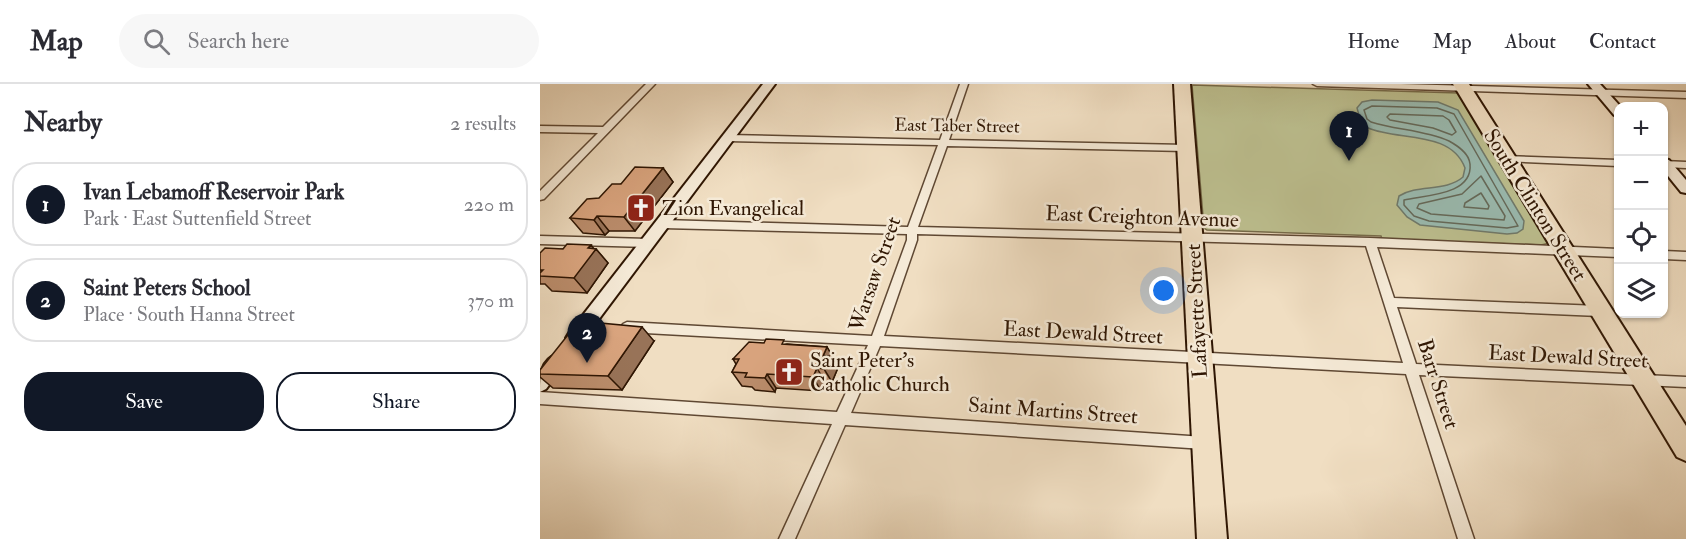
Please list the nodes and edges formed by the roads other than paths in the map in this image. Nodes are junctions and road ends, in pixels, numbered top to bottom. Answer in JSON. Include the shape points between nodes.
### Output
{"nodes":[{"id":1,"x":651,"y":84,"type":"edge"},
{"id":2,"x":769,"y":84,"type":"edge"},
{"id":3,"x":964,"y":84,"type":"edge"},
{"id":4,"x":1182,"y":84,"type":"edge"},
{"id":5,"x":1317,"y":84,"type":"edge"},
{"id":6,"x":1462,"y":86,"type":"edge"},
{"id":7,"x":1598,"y":88,"type":"edge"},
{"id":8,"x":1686,"y":95,"type":"edge"},
{"id":9,"x":1614,"y":107,"type":"edge"},
{"id":10,"x":540,"y":129,"type":"edge"},
{"id":11,"x":605,"y":130,"type":"junction"},
{"id":12,"x":728,"y":138,"type":"junction"},
{"id":13,"x":942,"y":142,"type":"junction"},
{"id":14,"x":1186,"y":148,"type":"junction"},
{"id":15,"x":1506,"y":159,"type":"junction"},
{"id":16,"x":1614,"y":163,"type":"edge"},
{"id":17,"x":1668,"y":164,"type":"edge"},
{"id":18,"x":1686,"y":165,"type":"edge"},
{"id":19,"x":1668,"y":169,"type":"edge"},
{"id":20,"x":1686,"y":189,"type":"edge"},
{"id":21,"x":540,"y":197,"type":"edge"},
{"id":22,"x":663,"y":224,"type":"junction"},
{"id":23,"x":912,"y":230,"type":"junction"},
{"id":24,"x":1193,"y":238,"type":"junction"},
{"id":25,"x":540,"y":240,"type":"edge"},
{"id":26,"x":1370,"y":242,"type":"junction"},
{"id":27,"x":648,"y":243,"type":"junction"},
{"id":28,"x":1566,"y":252,"type":"junction"},
{"id":29,"x":1614,"y":253,"type":"edge"},
{"id":30,"x":1668,"y":255,"type":"edge"},
{"id":31,"x":1686,"y":256,"type":"edge"},
{"id":32,"x":1389,"y":302,"type":"junction"},
{"id":33,"x":1599,"y":310,"type":"junction"},
{"id":34,"x":597,"y":325,"type":"junction"},
{"id":35,"x":876,"y":341,"type":"junction"},
{"id":36,"x":1200,"y":359,"type":"junction"},
{"id":37,"x":1411,"y":368,"type":"junction"},
{"id":38,"x":1644,"y":380,"type":"junction"},
{"id":39,"x":1686,"y":382,"type":"edge"},
{"id":40,"x":540,"y":384,"type":"edge"},
{"id":41,"x":540,"y":398,"type":"edge"},
{"id":42,"x":843,"y":417,"type":"junction"},
{"id":43,"x":1204,"y":442,"type":"junction"},
{"id":44,"x":1686,"y":449,"type":"edge"},
{"id":45,"x":787,"y":539,"type":"edge"},
{"id":46,"x":1212,"y":539,"type":"edge"},
{"id":47,"x":1225,"y":539,"type":"edge"},
{"id":48,"x":1466,"y":539,"type":"edge"}],
"edges":[{"from":1,"to":11,"type":"street"},
{"from":2,"to":12,"type":"street"},
{"from":3,"to":13,"type":"street","name":"Warsaw Street"},
{"from":4,"to":14,"type":"highway","name":"Lafayette Street"},
{"from":5,"to":6,"type":"street"},
{"from":6,"to":7,"type":"street"},
{"from":6,"to":15,"type":"highway","name":"South Clinton Street"},
{"from":7,"to":8,"type":"street"},
{"from":7,"to":9,"type":"street"},
{"from":10,"to":11,"type":"street"},
{"from":11,"to":21,"type":"street"},
{"from":12,"to":13,"type":"street","name":"East Taber Street"},
{"from":12,"to":22,"type":"street"},
{"from":13,"to":14,"type":"street","name":"East Taber Street"},
{"from":13,"to":23,"type":"street","name":"Warsaw Street"},
{"from":14,"to":24,"type":"highway","name":"Lafayette Street"},
{"from":15,"to":16,"type":"street"},
{"from":15,"to":28,"type":"highway","name":"South Clinton Street"},
{"from":17,"to":18,"type":"street"},
{"from":19,"to":20,"type":"street"},
{"from":22,"to":23,"type":"street","name":"East Creighton Avenue"},
{"from":22,"to":27,"type":"street"},
{"from":23,"to":24,"type":"street","name":"East Creighton Avenue"},
{"from":23,"to":35,"type":"street","name":"Warsaw Street","via":[[912,240]]},
{"from":24,"to":26,"type":"street","name":"East Creighton Avenue"},
{"from":24,"to":36,"type":"highway","name":"Lafayette Street"},
{"from":25,"to":27,"type":"street"},
{"from":26,"to":28,"type":"street","name":"East Creighton Avenue"},
{"from":26,"to":32,"type":"street","name":"Barr Street"},
{"from":27,"to":34,"type":"street"},
{"from":28,"to":29,"type":"street","name":"East Creighton Avenue"},
{"from":28,"to":33,"type":"highway","name":"South Clinton Street"},
{"from":30,"to":31,"type":"street"},
{"from":32,"to":33,"type":"street"},
{"from":32,"to":37,"type":"street","name":"Barr Street"},
{"from":33,"to":38,"type":"highway","name":"South Clinton Street"},
{"from":34,"to":35,"type":"street","name":"East Dewald Street"},
{"from":34,"to":40,"type":"street"},
{"from":35,"to":36,"type":"street","name":"East Dewald Street"},
{"from":35,"to":42,"type":"street","name":"Warsaw Street"},
{"from":36,"to":37,"type":"street","name":"East Dewald Street"},
{"from":36,"to":43,"type":"highway","name":"Lafayette Street"},
{"from":37,"to":38,"type":"street","name":"East Dewald Street"},
{"from":37,"to":48,"type":"street","name":"Barr Street"},
{"from":38,"to":39,"type":"street","name":"East Dewald Street"},
{"from":38,"to":44,"type":"highway","name":"South Clinton Street"},
{"from":41,"to":42,"type":"street","name":"Saint Martins Street"},
{"from":42,"to":43,"type":"street","name":"Saint Martins Street"},
{"from":42,"to":45,"type":"street","name":"Warsaw Street"},
{"from":43,"to":46,"type":"highway","name":"Lafayette Street"},
{"from":46,"to":47,"type":"street"}]}
